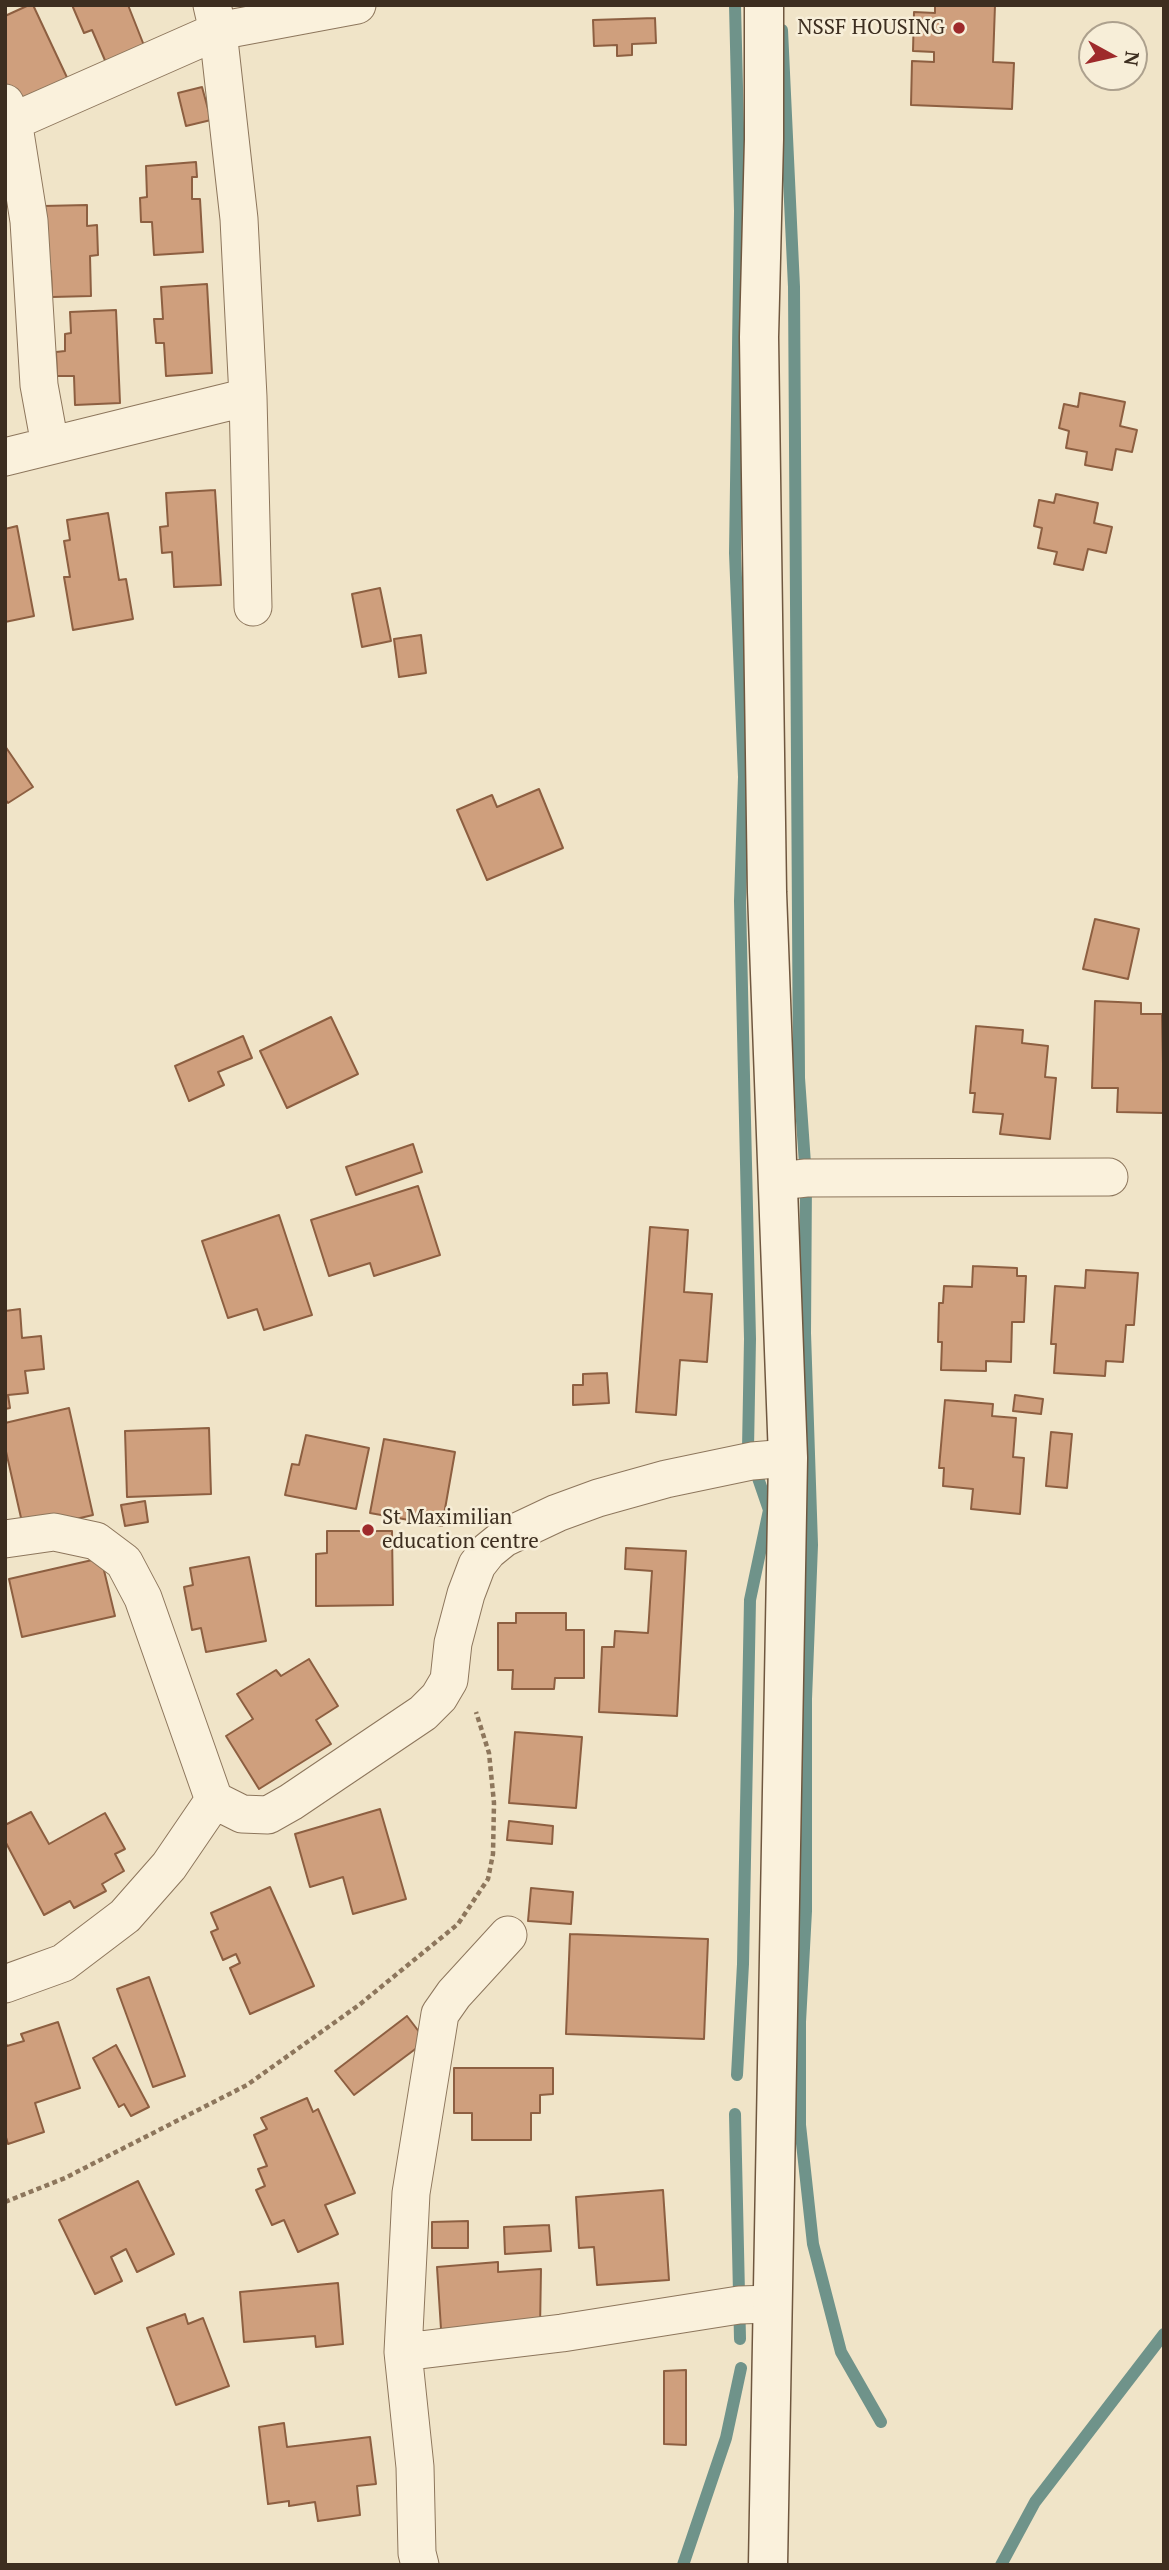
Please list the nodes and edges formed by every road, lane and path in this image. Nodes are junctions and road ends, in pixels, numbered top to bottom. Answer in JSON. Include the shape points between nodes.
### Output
{"nodes":[{"id":1,"x":357,"y":5,"type":"edge"},
{"id":2,"x":764,"y":5,"type":"edge"},
{"id":3,"x":215,"y":18,"type":"edge"},
{"id":4,"x":8,"y":116,"type":"edge"},
{"id":5,"x":248,"y":397,"type":"junction"},
{"id":6,"x":50,"y":445,"type":"junction"},
{"id":7,"x":5,"y":457,"type":"edge"},
{"id":8,"x":253,"y":607,"type":"dead end"},
{"id":9,"x":1109,"y":1177,"type":"dead end"},
{"id":10,"x":779,"y":1181,"type":"junction"},
{"id":11,"x":788,"y":1458,"type":"junction"},
{"id":12,"x":5,"y":1539,"type":"edge"},
{"id":13,"x":473,"y":1704,"type":"dead end"},
{"id":14,"x":214,"y":1800,"type":"junction"},
{"id":15,"x":508,"y":1935,"type":"dead end"},
{"id":16,"x":5,"y":1984,"type":"edge"},
{"id":17,"x":5,"y":2202,"type":"edge"},
{"id":18,"x":772,"y":2304,"type":"junction"},
{"id":19,"x":403,"y":2352,"type":"junction"},
{"id":20,"x":420,"y":2565,"type":"edge"},
{"id":21,"x":768,"y":2565,"type":"edge"}],
"edges":[{"from":1,"to":3,"type":"street"},
{"from":2,"to":10,"type":"main road","via":[[759,351],[767,892]]},
{"from":3,"to":4,"type":"street"},
{"from":3,"to":5,"type":"street","via":[[239,219]]},
{"from":4,"to":6,"type":"street","via":[[29,221],[39,386]]},
{"from":5,"to":6,"type":"street"},
{"from":5,"to":8,"type":"street"},
{"from":6,"to":7,"type":"street"},
{"from":9,"to":10,"type":"street"},
{"from":10,"to":11,"type":"main road"},
{"from":11,"to":14,"type":"street","via":[[666,1479],[598,1497],[504,1538],[477,1565],[453,1643],[449,1680],[423,1713],[268,1815],[242,1814]]},
{"from":11,"to":18,"type":"main road"},
{"from":12,"to":14,"type":"street","via":[[54,1532],[96,1541],[124,1562],[143,1598]]},
{"from":13,"to":17,"type":"path","via":[[489,1753],[493,1854],[488,1880],[458,1924],[359,2005],[247,2085],[65,2178]]},
{"from":14,"to":16,"type":"street","via":[[169,1866],[125,1916],[63,1963]]},
{"from":15,"to":19,"type":"street","via":[[443,2007],[438,2020],[411,2193]]},
{"from":18,"to":19,"type":"street"},
{"from":18,"to":21,"type":"main road"},
{"from":19,"to":20,"type":"street"}]}
